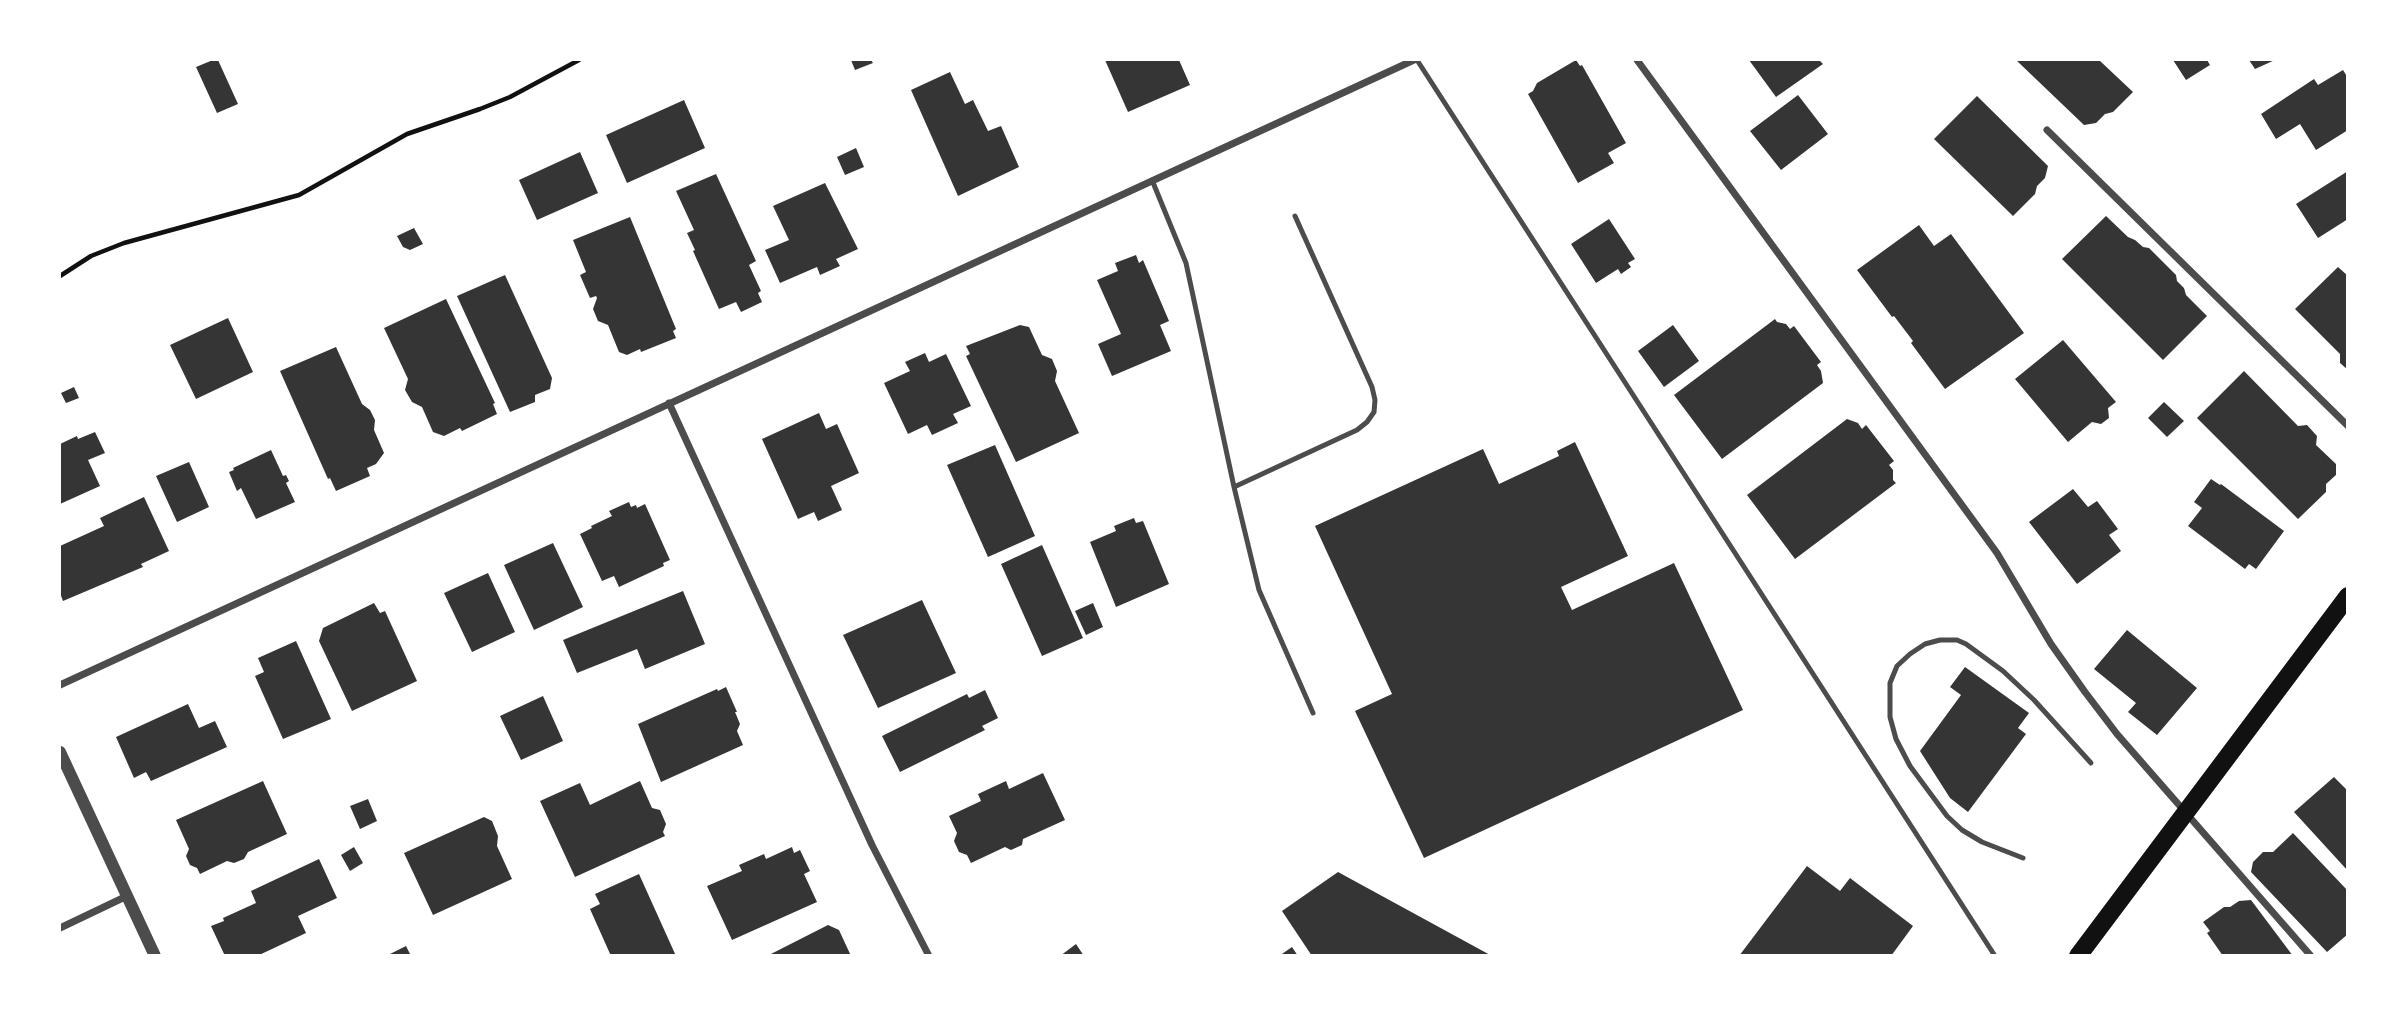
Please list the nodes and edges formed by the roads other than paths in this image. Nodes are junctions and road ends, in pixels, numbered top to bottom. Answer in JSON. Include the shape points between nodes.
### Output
{"nodes":[{"id":1,"x":1416,"y":60,"type":"edge"},
{"id":2,"x":1637,"y":60,"type":"edge"},
{"id":3,"x":2047,"y":130,"type":"dead end"},
{"id":4,"x":1152,"y":180,"type":"junction"},
{"id":5,"x":1295,"y":216,"type":"dead end"},
{"id":6,"x":669,"y":403,"type":"junction"},
{"id":7,"x":2347,"y":426,"type":"edge"},
{"id":8,"x":1234,"y":487,"type":"junction"},
{"id":9,"x":2347,"y":596,"type":"edge"},
{"id":10,"x":60,"y":685,"type":"edge"},
{"id":11,"x":1313,"y":713,"type":"dead end"},
{"id":12,"x":60,"y":752,"type":"edge"},
{"id":13,"x":2091,"y":763,"type":"dead end"},
{"id":14,"x":2186,"y":810,"type":"junction"},
{"id":15,"x":2023,"y":858,"type":"dead end"},
{"id":16,"x":127,"y":896,"type":"junction"},
{"id":17,"x":60,"y":928,"type":"edge"},
{"id":18,"x":155,"y":956,"type":"edge"},
{"id":19,"x":929,"y":956,"type":"edge"},
{"id":20,"x":1995,"y":956,"type":"edge"},
{"id":21,"x":2078,"y":956,"type":"edge"},
{"id":22,"x":2311,"y":956,"type":"edge"}],
"edges":[{"from":1,"to":4,"type":"street"},
{"from":1,"to":20,"type":"lane"},
{"from":2,"to":14,"type":"street","via":[[1997,553],[2085,692]]},
{"from":3,"to":7,"type":"street"},
{"from":4,"to":6,"type":"street"},
{"from":4,"to":8,"type":"lane","via":[[1186,263]]},
{"from":5,"to":8,"type":"lane","via":[[1372,387],[1374,412],[1357,430]]},
{"from":6,"to":10,"type":"street"},
{"from":6,"to":19,"type":"street","via":[[877,856]]},
{"from":8,"to":11,"type":"lane","via":[[1259,590]]},
{"from":9,"to":14,"type":"main road"},
{"from":12,"to":16,"type":"street"},
{"from":13,"to":15,"type":"lane","via":[[2034,700],[1966,644],[1957,640],[1926,644],[1897,666],[1890,683],[1890,717],[1910,766],[1962,830]]},
{"from":14,"to":21,"type":"main road"},
{"from":14,"to":22,"type":"street"},
{"from":16,"to":17,"type":"street"},
{"from":16,"to":18,"type":"street"}]}
